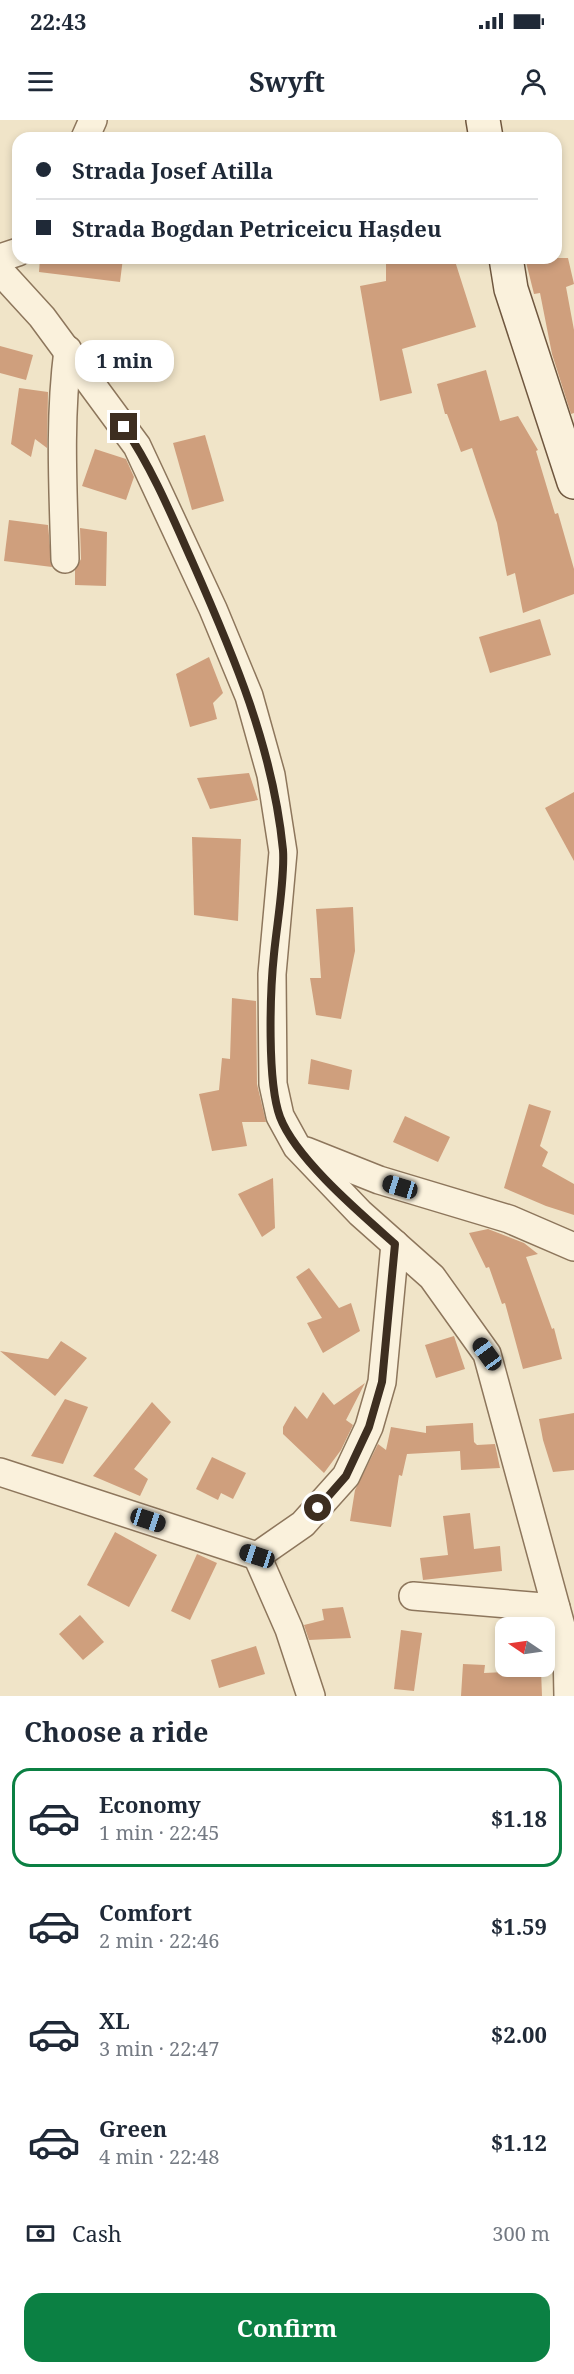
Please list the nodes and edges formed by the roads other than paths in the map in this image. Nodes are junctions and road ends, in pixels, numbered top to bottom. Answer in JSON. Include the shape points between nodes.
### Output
{"nodes":[{"id":1,"x":507,"y":264,"type":"edge"},
{"id":2,"x":0,"y":271,"type":"edge"},
{"id":3,"x":68,"y":350,"type":"junction"},
{"id":4,"x":574,"y":482,"type":"edge"},
{"id":5,"x":65,"y":559,"type":"dead end"},
{"id":6,"x":297,"y":1147,"type":"junction"},
{"id":7,"x":395,"y":1244,"type":"junction"},
{"id":8,"x":574,"y":1247,"type":"edge"},
{"id":9,"x":0,"y":1472,"type":"edge"},
{"id":10,"x":257,"y":1556,"type":"junction"},
{"id":11,"x":412,"y":1596,"type":"dead end"},
{"id":12,"x":556,"y":1608,"type":"junction"},
{"id":13,"x":311,"y":1696,"type":"edge"},
{"id":14,"x":568,"y":1696,"type":"edge"}],
"edges":[{"from":1,"to":4,"type":"main road","via":[[511,289]]},
{"from":2,"to":3,"type":"street"},
{"from":3,"to":5,"type":"street","via":[[62,395]]},
{"from":3,"to":6,"type":"street","via":[[137,446],[249,696],[271,775],[283,852],[272,974],[273,1084],[280,1116]]},
{"from":6,"to":7,"type":"street"},
{"from":6,"to":8,"type":"street","via":[[379,1180],[509,1219]]},
{"from":7,"to":10,"type":"street","via":[[382,1382],[369,1427],[346,1476],[303,1524]]},
{"from":7,"to":12,"type":"street","via":[[432,1276],[487,1354]]},
{"from":9,"to":10,"type":"street"},
{"from":10,"to":13,"type":"street","via":[[289,1629]]},
{"from":11,"to":12,"type":"street"},
{"from":12,"to":14,"type":"street","via":[[567,1648]]}]}
